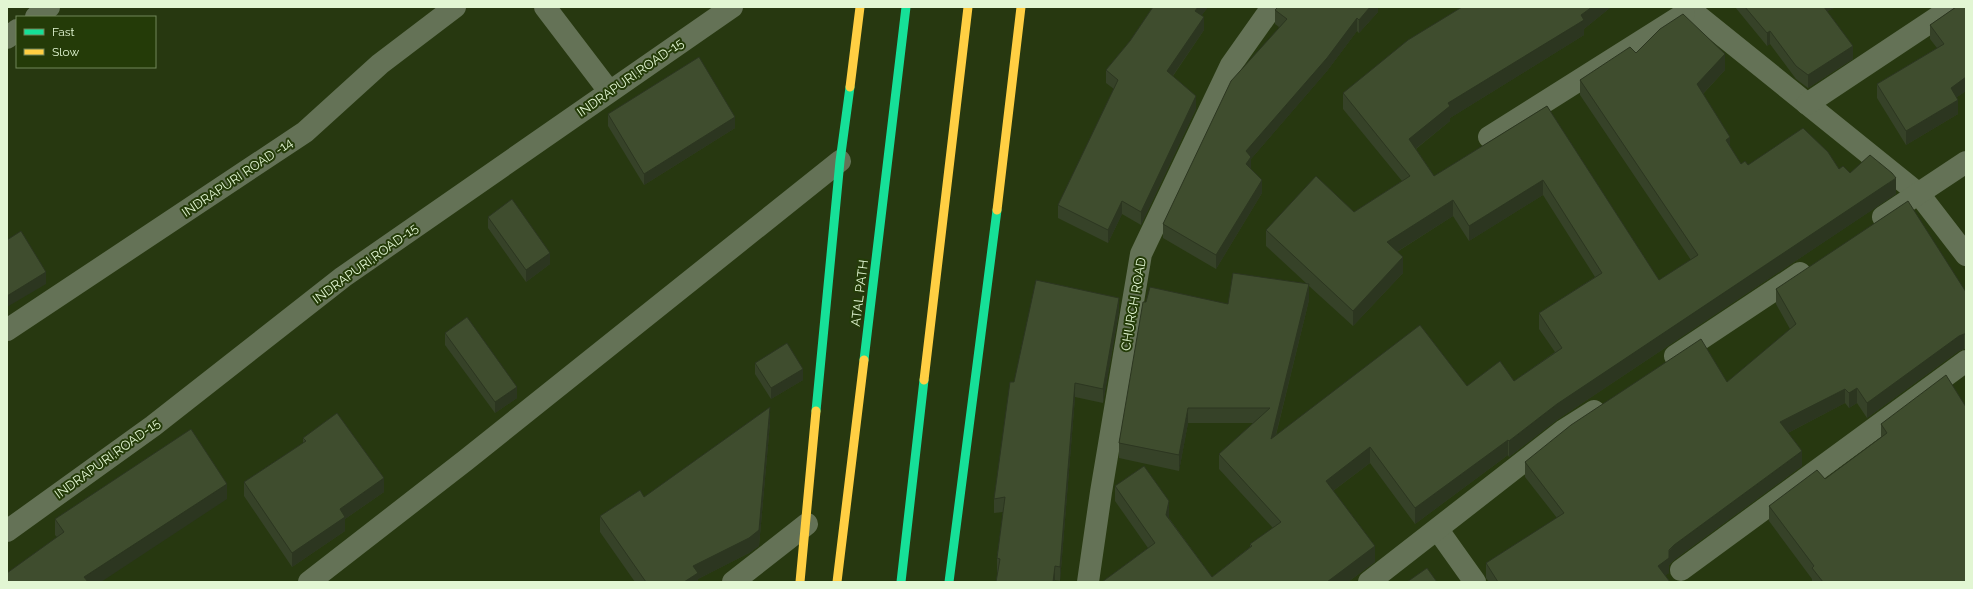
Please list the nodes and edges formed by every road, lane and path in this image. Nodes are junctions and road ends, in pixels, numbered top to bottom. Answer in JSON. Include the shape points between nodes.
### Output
{"nodes":[{"id":1,"x":49,"y":7,"type":"edge"},
{"id":2,"x":455,"y":7,"type":"edge"},
{"id":3,"x":545,"y":7,"type":"edge"},
{"id":4,"x":732,"y":7,"type":"edge"},
{"id":5,"x":860,"y":7,"type":"edge"},
{"id":6,"x":906,"y":7,"type":"edge"},
{"id":7,"x":968,"y":7,"type":"edge"},
{"id":8,"x":1021,"y":7,"type":"edge"},
{"id":9,"x":1272,"y":7,"type":"edge"},
{"id":10,"x":1953,"y":7,"type":"edge"},
{"id":11,"x":1691,"y":8,"type":"edge"},
{"id":12,"x":37,"y":16,"type":"edge"},
{"id":13,"x":16,"y":31,"type":"edge"},
{"id":14,"x":7,"y":38,"type":"edge"},
{"id":15,"x":609,"y":91,"type":"junction"},
{"id":16,"x":1807,"y":104,"type":"junction"},
{"id":17,"x":1489,"y":137,"type":"dead end"},
{"id":18,"x":840,"y":162,"type":"junction"},
{"id":19,"x":1966,"y":162,"type":"edge"},
{"id":20,"x":1919,"y":194,"type":"junction"},
{"id":21,"x":1866,"y":229,"type":"edge"},
{"id":22,"x":1966,"y":255,"type":"edge"},
{"id":23,"x":1814,"y":264,"type":"edge"},
{"id":24,"x":7,"y":330,"type":"edge"},
{"id":25,"x":1966,"y":361,"type":"edge"},
{"id":26,"x":1656,"y":369,"type":"edge"},
{"id":27,"x":1610,"y":400,"type":"edge"},
{"id":28,"x":806,"y":524,"type":"junction"},
{"id":29,"x":7,"y":530,"type":"edge"},
{"id":30,"x":1438,"y":530,"type":"junction"},
{"id":31,"x":1680,"y":570,"type":"dead end"},
{"id":32,"x":309,"y":582,"type":"edge"},
{"id":33,"x":733,"y":582,"type":"edge"},
{"id":34,"x":800,"y":582,"type":"edge"},
{"id":35,"x":837,"y":582,"type":"edge"},
{"id":36,"x":901,"y":582,"type":"edge"},
{"id":37,"x":949,"y":582,"type":"edge"},
{"id":38,"x":1088,"y":582,"type":"edge"},
{"id":39,"x":1369,"y":582,"type":"edge"},
{"id":40,"x":1475,"y":582,"type":"edge"}],
"edges":[{"from":1,"to":12,"type":"street"},
{"from":2,"to":24,"type":"street","name":"INDRAPURI ROAD -14","via":[[380,64],[305,132]]},
{"from":3,"to":15,"type":"street"},
{"from":4,"to":15,"type":"street","name":"INDRAPURI,ROAD-15"},
{"from":5,"to":18,"type":"street"},
{"from":6,"to":35,"type":"street","name":"ATAL PATH"},
{"from":7,"to":36,"type":"street"},
{"from":8,"to":37,"type":"street"},
{"from":9,"to":38,"type":"street","name":"CHURCH ROAD","via":[[1231,65],[1141,254]]},
{"from":10,"to":16,"type":"street"},
{"from":11,"to":16,"type":"street"},
{"from":11,"to":17,"type":"street"},
{"from":13,"to":14,"type":"street"},
{"from":15,"to":29,"type":"street","name":"INDRAPURI,ROAD-15","via":[[343,277],[153,426]]},
{"from":16,"to":20,"type":"street"},
{"from":18,"to":28,"type":"street"},
{"from":18,"to":32,"type":"street","via":[[472,456]]},
{"from":19,"to":20,"type":"street"},
{"from":20,"to":21,"type":"street"},
{"from":20,"to":22,"type":"street"},
{"from":23,"to":26,"type":"street"},
{"from":25,"to":31,"type":"street"},
{"from":27,"to":30,"type":"street","via":[[1564,430]]},
{"from":28,"to":33,"type":"street"},
{"from":28,"to":34,"type":"street"},
{"from":30,"to":39,"type":"street"},
{"from":30,"to":40,"type":"street"}]}
